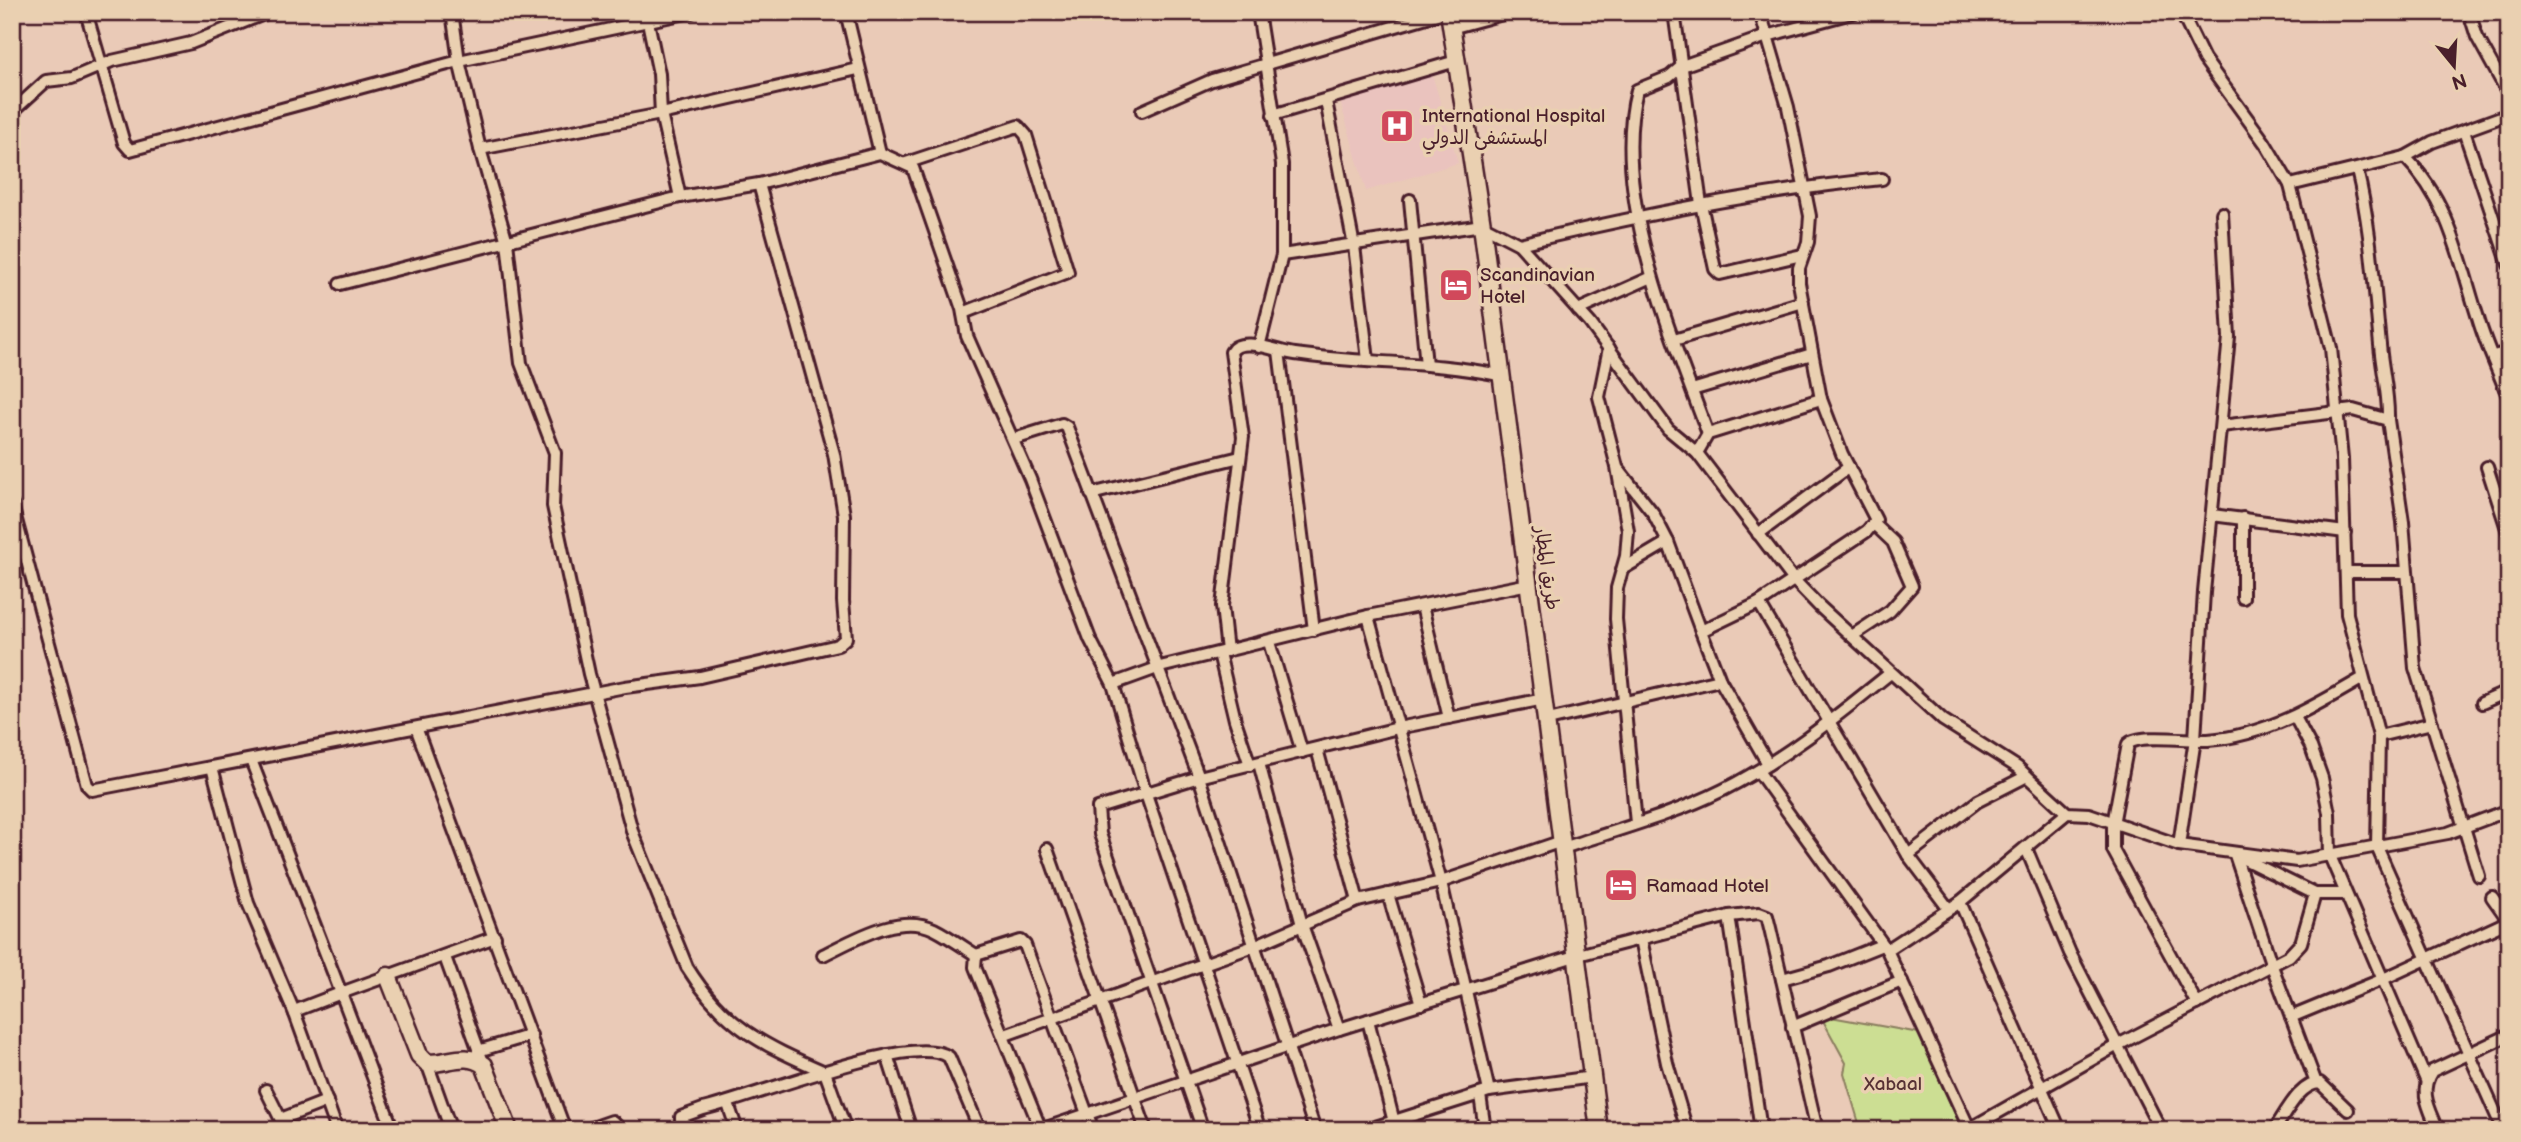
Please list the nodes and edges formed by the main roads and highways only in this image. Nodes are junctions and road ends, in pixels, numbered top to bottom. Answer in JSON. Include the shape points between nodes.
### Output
{"nodes":[{"id":1,"x":1448,"y":17,"type":"edge"},
{"id":2,"x":388,"y":976,"type":"road end"},
{"id":3,"x":509,"y":1130,"type":"edge"},
{"id":4,"x":1599,"y":1130,"type":"edge"}],
"edges":[{"from":1,"to":4,"type":"main road","name":"طريق المطار","via":[[1482,225]]},
{"from":2,"to":3,"type":"main road","via":[[419,1055],[426,1063],[481,1058]]}]}
